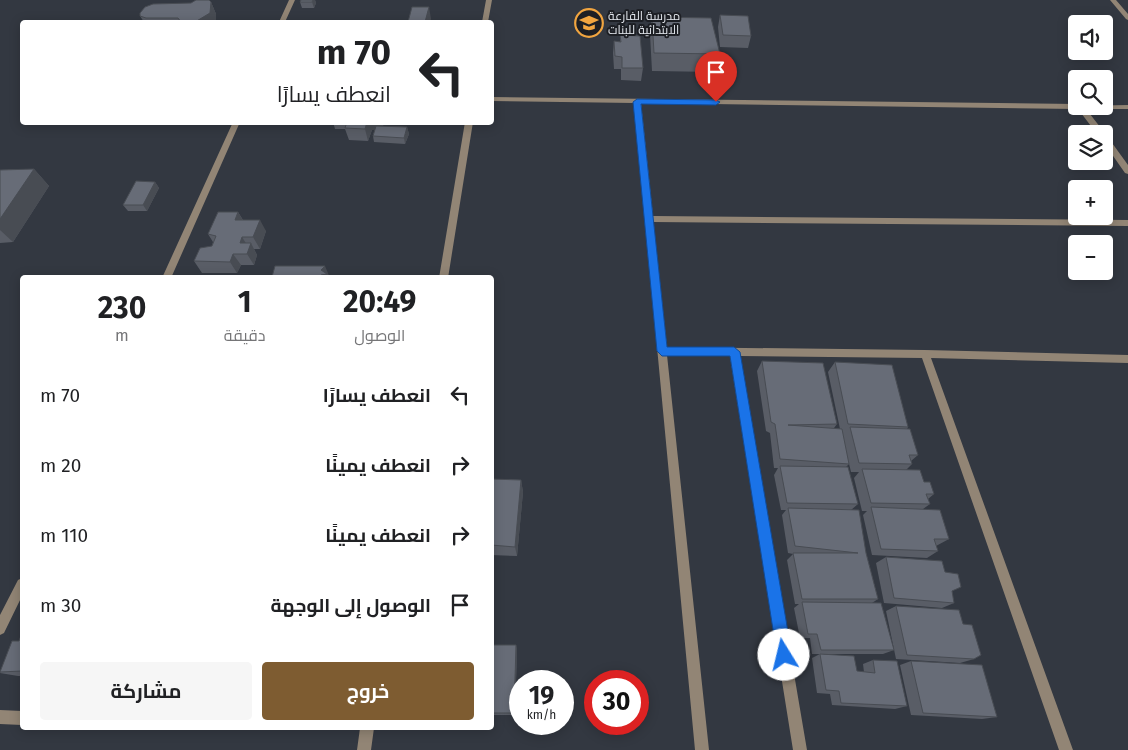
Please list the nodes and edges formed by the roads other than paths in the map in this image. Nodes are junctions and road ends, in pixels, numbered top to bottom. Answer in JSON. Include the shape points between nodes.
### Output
{"nodes":[{"id":1,"x":292,"y":0,"type":"edge"},
{"id":2,"x":489,"y":0,"type":"edge"},
{"id":3,"x":1113,"y":0,"type":"edge"},
{"id":4,"x":1128,"y":18,"type":"edge"},
{"id":5,"x":283,"y":20,"type":"edge"},
{"id":6,"x":485,"y":20,"type":"edge"},
{"id":7,"x":494,"y":98,"type":"edge"},
{"id":8,"x":637,"y":102,"type":"junction"},
{"id":9,"x":1068,"y":106,"type":"edge"},
{"id":10,"x":1113,"y":107,"type":"edge"},
{"id":11,"x":1128,"y":107,"type":"edge"},
{"id":12,"x":236,"y":125,"type":"edge"},
{"id":13,"x":468,"y":125,"type":"edge"},
{"id":14,"x":1113,"y":150,"type":"edge"},
{"id":15,"x":1128,"y":171,"type":"edge"},
{"id":16,"x":649,"y":219,"type":"junction"},
{"id":17,"x":1128,"y":224,"type":"edge"},
{"id":18,"x":167,"y":275,"type":"edge"},
{"id":19,"x":444,"y":275,"type":"edge"},
{"id":20,"x":662,"y":351,"type":"junction"},
{"id":21,"x":734,"y":352,"type":"junction"},
{"id":22,"x":925,"y":354,"type":"junction"},
{"id":23,"x":1128,"y":359,"type":"edge"},
{"id":24,"x":20,"y":588,"type":"edge"},
{"id":25,"x":0,"y":629,"type":"edge"},
{"id":26,"x":0,"y":717,"type":"edge"},
{"id":27,"x":20,"y":718,"type":"edge"},
{"id":28,"x":367,"y":730,"type":"edge"},
{"id":29,"x":364,"y":750,"type":"edge"},
{"id":30,"x":702,"y":750,"type":"edge"},
{"id":31,"x":800,"y":750,"type":"edge"},
{"id":32,"x":1066,"y":750,"type":"edge"}],
"edges":[{"from":1,"to":5,"type":"street"},
{"from":2,"to":6,"type":"street"},
{"from":3,"to":4,"type":"street"},
{"from":7,"to":8,"type":"street"},
{"from":8,"to":9,"type":"street"},
{"from":8,"to":16,"type":"street"},
{"from":10,"to":11,"type":"street"},
{"from":12,"to":18,"type":"street"},
{"from":13,"to":19,"type":"street"},
{"from":14,"to":15,"type":"street"},
{"from":16,"to":17,"type":"street"},
{"from":16,"to":20,"type":"street"},
{"from":20,"to":21,"type":"street"},
{"from":20,"to":30,"type":"street"},
{"from":21,"to":22,"type":"street"},
{"from":21,"to":31,"type":"street"},
{"from":22,"to":23,"type":"street"},
{"from":22,"to":32,"type":"street"},
{"from":24,"to":25,"type":"street"},
{"from":26,"to":27,"type":"street"},
{"from":28,"to":29,"type":"street"}]}
